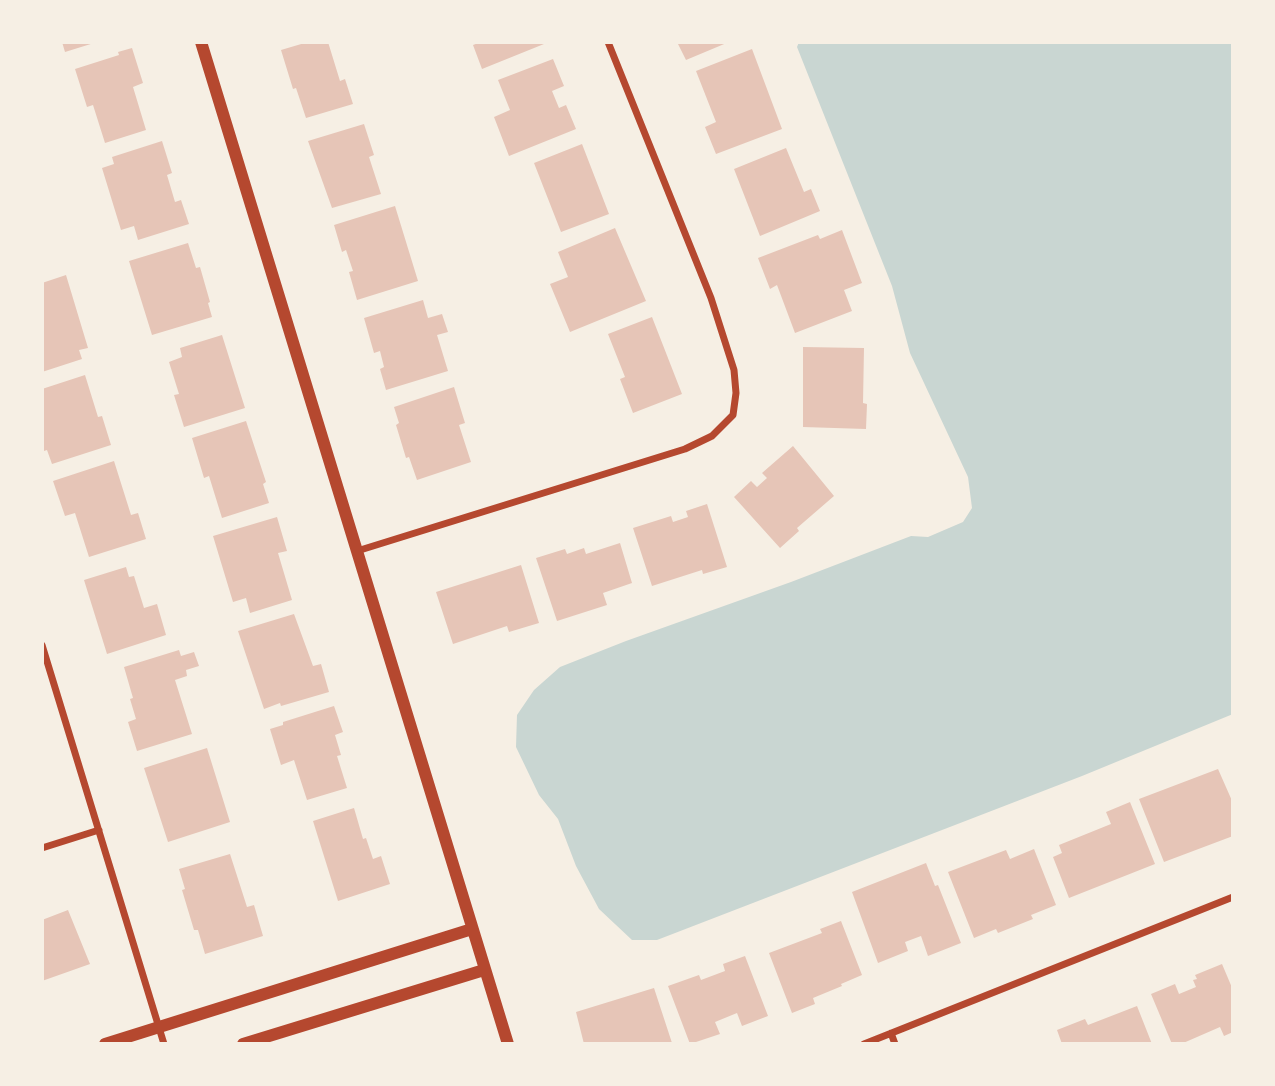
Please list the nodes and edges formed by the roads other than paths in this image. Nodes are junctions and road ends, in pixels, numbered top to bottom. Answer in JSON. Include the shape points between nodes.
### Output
{"nodes":[{"id":1,"x":201,"y":42,"type":"edge"},
{"id":2,"x":608,"y":42,"type":"edge"},
{"id":3,"x":357,"y":551,"type":"junction"},
{"id":4,"x":42,"y":645,"type":"edge"},
{"id":5,"x":99,"y":830,"type":"junction"},
{"id":6,"x":42,"y":848,"type":"edge"},
{"id":7,"x":1233,"y":897,"type":"edge"},
{"id":8,"x":472,"y":929,"type":"junction"},
{"id":9,"x":484,"y":970,"type":"junction"},
{"id":10,"x":160,"y":1027,"type":"junction"},
{"id":11,"x":891,"y":1033,"type":"junction"},
{"id":12,"x":105,"y":1044,"type":"edge"},
{"id":13,"x":164,"y":1044,"type":"edge"},
{"id":14,"x":243,"y":1044,"type":"edge"},
{"id":15,"x":508,"y":1044,"type":"edge"},
{"id":16,"x":864,"y":1044,"type":"edge"},
{"id":17,"x":895,"y":1044,"type":"edge"}],
"edges":[{"from":1,"to":3,"type":"street"},
{"from":2,"to":3,"type":"street","via":[[711,298],[734,370],[733,415],[719,430],[685,449]]},
{"from":3,"to":8,"type":"street"},
{"from":4,"to":5,"type":"street"},
{"from":5,"to":6,"type":"street"},
{"from":5,"to":10,"type":"street"},
{"from":7,"to":11,"type":"street"},
{"from":8,"to":9,"type":"street"},
{"from":8,"to":10,"type":"street"},
{"from":9,"to":14,"type":"street"},
{"from":9,"to":15,"type":"street"},
{"from":10,"to":12,"type":"street"},
{"from":10,"to":13,"type":"street"},
{"from":11,"to":16,"type":"street"},
{"from":11,"to":17,"type":"street"}]}
